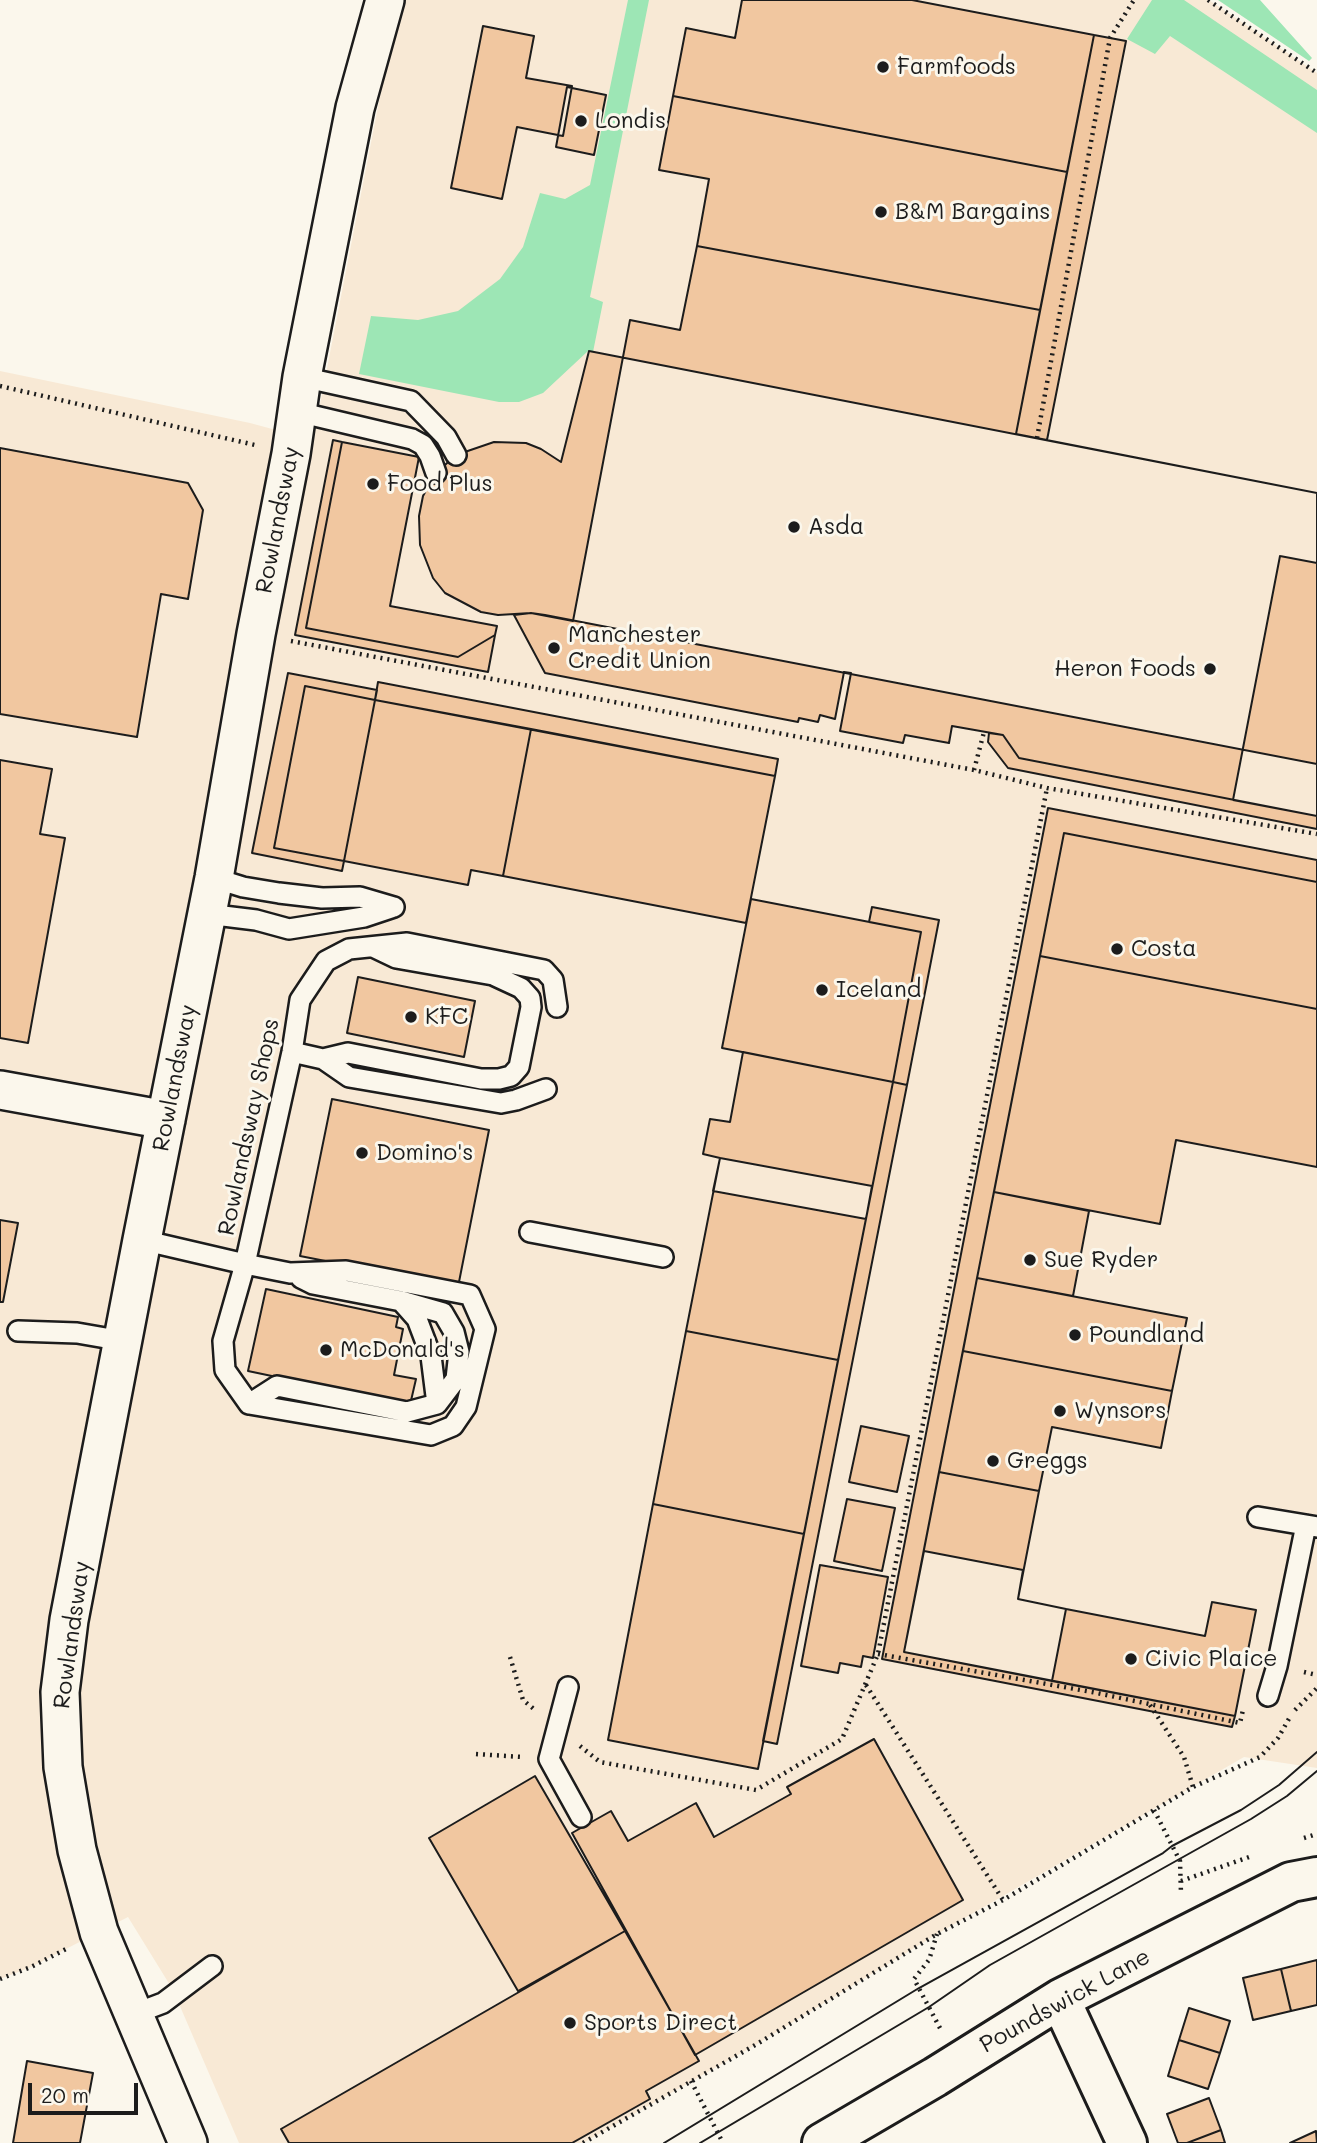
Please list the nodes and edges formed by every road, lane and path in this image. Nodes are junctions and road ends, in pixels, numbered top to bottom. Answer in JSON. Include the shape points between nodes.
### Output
{"nodes":[{"id":1,"x":385,"y":0,"type":"edge"},
{"id":2,"x":1134,"y":0,"type":"edge"},
{"id":3,"x":1208,"y":0,"type":"edge"},
{"id":4,"x":1317,"y":73,"type":"edge"},
{"id":5,"x":0,"y":386,"type":"edge"},
{"id":6,"x":300,"y":395,"type":"junction"},
{"id":7,"x":1037,"y":438,"type":"dead end"},
{"id":8,"x":291,"y":454,"type":"junction"},
{"id":9,"x":456,"y":455,"type":"dead end"},
{"id":10,"x":436,"y":473,"type":"dead end"},
{"id":11,"x":256,"y":634,"type":"junction"},
{"id":12,"x":984,"y":732,"type":"dead end"},
{"id":13,"x":974,"y":770,"type":"junction"},
{"id":14,"x":1047,"y":788,"type":"junction"},
{"id":15,"x":1317,"y":834,"type":"edge"},
{"id":16,"x":214,"y":878,"type":"junction"},
{"id":17,"x":207,"y":914,"type":"junction"},
{"id":18,"x":373,"y":947,"type":"junction"},
{"id":19,"x":557,"y":1007,"type":"dead end"},
{"id":20,"x":292,"y":1052,"type":"junction"},
{"id":21,"x":323,"y":1059,"type":"junction"},
{"id":22,"x":546,"y":1089,"type":"dead end"},
{"id":23,"x":0,"y":1090,"type":"edge"},
{"id":24,"x":166,"y":1120,"type":"junction"},
{"id":25,"x":530,"y":1232,"type":"dead end"},
{"id":26,"x":142,"y":1240,"type":"junction"},
{"id":27,"x":663,"y":1256,"type":"dead end"},
{"id":28,"x":245,"y":1264,"type":"junction"},
{"id":29,"x":290,"y":1273,"type":"junction"},
{"id":30,"x":401,"y":1301,"type":"junction"},
{"id":31,"x":18,"y":1331,"type":"dead end"},
{"id":32,"x":122,"y":1341,"type":"junction"},
{"id":33,"x":249,"y":1404,"type":"junction"},
{"id":34,"x":437,"y":1404,"type":"junction"},
{"id":35,"x":1258,"y":1517,"type":"dead end"},
{"id":36,"x":1311,"y":1526,"type":"edge"},
{"id":37,"x":878,"y":1654,"type":"junction"},
{"id":38,"x":510,"y":1657,"type":"dead end"},
{"id":39,"x":1278,"y":1659,"type":"junction"},
{"id":40,"x":1317,"y":1675,"type":"edge"},
{"id":41,"x":866,"y":1684,"type":"junction"},
{"id":42,"x":568,"y":1687,"type":"dead end"},
{"id":43,"x":1317,"y":1688,"type":"edge"},
{"id":44,"x":1268,"y":1696,"type":"dead end"},
{"id":45,"x":1246,"y":1697,"type":"dead end"},
{"id":46,"x":1150,"y":1704,"type":"junction"},
{"id":47,"x":557,"y":1727,"type":"junction"},
{"id":48,"x":1193,"y":1787,"type":"junction"},
{"id":49,"x":1154,"y":1810,"type":"junction"},
{"id":50,"x":581,"y":1817,"type":"dead end"},
{"id":51,"x":1317,"y":1877,"type":"edge"},
{"id":52,"x":1003,"y":1899,"type":"junction"},
{"id":53,"x":99,"y":1932,"type":"junction"},
{"id":54,"x":937,"y":1934,"type":"junction"},
{"id":55,"x":1183,"y":1936,"type":"junction"},
{"id":56,"x":212,"y":1966,"type":"dead end"},
{"id":57,"x":0,"y":1979,"type":"edge"},
{"id":58,"x":1060,"y":1999,"type":"junction"},
{"id":59,"x":134,"y":2014,"type":"junction"},
{"id":60,"x":935,"y":2077,"type":"junction"},
{"id":61,"x":691,"y":2081,"type":"junction"},
{"id":62,"x":188,"y":2143,"type":"edge"},
{"id":63,"x":583,"y":2143,"type":"edge"},
{"id":64,"x":723,"y":2143,"type":"edge"},
{"id":65,"x":822,"y":2143,"type":"edge"},
{"id":66,"x":1127,"y":2143,"type":"edge"}],
"edges":[{"from":1,"to":6,"type":"street","name":"Rowlandsway","via":[[355,108]]},
{"from":2,"to":7,"type":"path","via":[[1110,38]]},
{"from":3,"to":4,"type":"path"},
{"from":5,"to":8,"type":"path"},
{"from":6,"to":8,"type":"street","name":"Rowlandsway"},
{"from":6,"to":9,"type":"lane","via":[[411,401],[446,437]]},
{"from":6,"to":10,"type":"lane","via":[[423,445]]},
{"from":8,"to":11,"type":"street","name":"Rowlandsway"},
{"from":11,"to":13,"type":"path"},
{"from":11,"to":16,"type":"street","name":"Rowlandsway"},
{"from":12,"to":13,"type":"path"},
{"from":13,"to":14,"type":"path"},
{"from":14,"to":15,"type":"path"},
{"from":14,"to":37,"type":"path"},
{"from":16,"to":17,"type":"street","name":"Rowlandsway"},
{"from":16,"to":17,"type":"lane","via":[[279,893],[360,897],[394,907],[365,917],[289,929]]},
{"from":17,"to":24,"type":"street","name":"Rowlandsway"},
{"from":18,"to":19,"type":"lane","via":[[407,943],[544,970],[552,980]]},
{"from":18,"to":20,"type":"lane","name":"Rowlandsway Shops","via":[[349,949],[326,961],[300,1000]]},
{"from":18,"to":21,"type":"lane","via":[[396,958],[492,975],[520,988],[530,998],[531,1007],[519,1067],[512,1076],[481,1079],[348,1053]]},
{"from":20,"to":21,"type":"lane"},
{"from":20,"to":28,"type":"lane","name":"Rowlandsway Shops"},
{"from":21,"to":22,"type":"lane","via":[[349,1076],[501,1102]]},
{"from":23,"to":24,"type":"street"},
{"from":24,"to":26,"type":"street","name":"Rowlandsway"},
{"from":25,"to":27,"type":"lane"},
{"from":26,"to":28,"type":"lane"},
{"from":26,"to":32,"type":"street","name":"Rowlandsway"},
{"from":28,"to":29,"type":"lane"},
{"from":28,"to":33,"type":"lane","name":"Rowlandsway Shops","via":[[223,1341],[225,1370]]},
{"from":29,"to":30,"type":"lane","via":[[313,1284]]},
{"from":29,"to":33,"type":"lane","via":[[346,1271],[470,1295],[485,1329],[466,1407],[453,1426],[431,1436]]},
{"from":30,"to":34,"type":"lane","via":[[417,1319],[430,1356]]},
{"from":30,"to":34,"type":"lane","via":[[443,1313],[454,1332],[459,1352],[456,1379]]},
{"from":31,"to":32,"type":"lane","via":[[78,1333]]},
{"from":32,"to":53,"type":"street","name":"Rowlandsway","via":[[69,1620],[60,1692],[62,1767],[77,1850]]},
{"from":33,"to":34,"type":"lane","via":[[277,1385],[407,1412]]},
{"from":35,"to":36,"type":"lane"},
{"from":36,"to":39,"type":"lane"},
{"from":37,"to":41,"type":"path"},
{"from":37,"to":46,"type":"path"},
{"from":38,"to":47,"type":"path","via":[[523,1700]]},
{"from":39,"to":40,"type":"path"},
{"from":39,"to":44,"type":"lane"},
{"from":41,"to":47,"type":"path","via":[[842,1739],[756,1790],[600,1762]]},
{"from":41,"to":52,"type":"path"},
{"from":42,"to":47,"type":"lane"},
{"from":43,"to":48,"type":"path","via":[[1259,1757]]},
{"from":45,"to":46,"type":"path","via":[[1240,1723]]},
{"from":46,"to":48,"type":"path","via":[[1184,1757]]},
{"from":47,"to":50,"type":"lane","via":[[549,1759]]},
{"from":48,"to":49,"type":"path"},
{"from":49,"to":52,"type":"path"},
{"from":49,"to":55,"type":"path","via":[[1180,1861]]},
{"from":51,"to":55,"type":"street","name":"Poundswick Lane","via":[[1291,1882]]},
{"from":52,"to":54,"type":"path"},
{"from":53,"to":57,"type":"path"},
{"from":53,"to":59,"type":"street","name":"Rowlandsway"},
{"from":54,"to":60,"type":"path","via":[[929,1961],[914,1979],[945,2037],[924,2055]]},
{"from":54,"to":61,"type":"path"},
{"from":55,"to":58,"type":"street","name":"Poundswick Lane"},
{"from":56,"to":59,"type":"lane","via":[[163,2003]]},
{"from":58,"to":60,"type":"street","name":"Poundswick Lane"},
{"from":58,"to":66,"type":"street"},
{"from":59,"to":62,"type":"street","name":"Rowlandsway"},
{"from":60,"to":65,"type":"street","name":"Poundswick Lane"},
{"from":61,"to":63,"type":"path"},
{"from":61,"to":64,"type":"path"}]}
